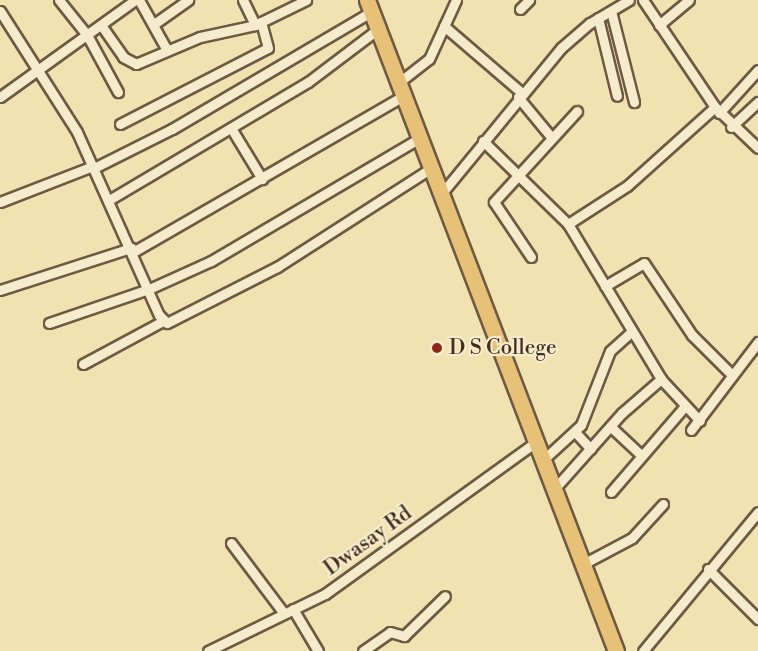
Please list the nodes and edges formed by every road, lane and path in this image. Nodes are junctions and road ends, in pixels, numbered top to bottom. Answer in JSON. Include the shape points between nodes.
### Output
{"nodes":[{"id":1,"x":59,"y":0,"type":"edge"},
{"id":2,"x":137,"y":0,"type":"edge"},
{"id":3,"x":188,"y":0,"type":"edge"},
{"id":4,"x":243,"y":0,"type":"edge"},
{"id":5,"x":306,"y":0,"type":"edge"},
{"id":6,"x":456,"y":0,"type":"edge"},
{"id":7,"x":529,"y":0,"type":"edge"},
{"id":8,"x":629,"y":0,"type":"edge"},
{"id":9,"x":643,"y":0,"type":"edge"},
{"id":10,"x":689,"y":0,"type":"edge"},
{"id":11,"x":369,"y":6,"type":"edge"},
{"id":12,"x":520,"y":9,"type":"dead end"},
{"id":13,"x":611,"y":10,"type":"junction"},
{"id":14,"x":0,"y":11,"type":"edge"},
{"id":15,"x":598,"y":18,"type":"junction"},
{"id":16,"x":258,"y":23,"type":"junction"},
{"id":17,"x":154,"y":24,"type":"junction"},
{"id":18,"x":101,"y":25,"type":"junction"},
{"id":19,"x":659,"y":25,"type":"junction"},
{"id":20,"x":444,"y":26,"type":"junction"},
{"id":21,"x":378,"y":29,"type":"junction"},
{"id":22,"x":4,"y":31,"type":"edge"},
{"id":23,"x":87,"y":35,"type":"junction"},
{"id":24,"x":167,"y":50,"type":"junction"},
{"id":25,"x":758,"y":70,"type":"edge"},
{"id":26,"x":39,"y":72,"type":"junction"},
{"id":27,"x":401,"y":90,"type":"junction"},
{"id":28,"x":118,"y":92,"type":"dead end"},
{"id":29,"x":520,"y":95,"type":"junction"},
{"id":30,"x":617,"y":96,"type":"dead end"},
{"id":31,"x":0,"y":97,"type":"edge"},
{"id":32,"x":634,"y":102,"type":"dead end"},
{"id":33,"x":758,"y":102,"type":"edge"},
{"id":34,"x":717,"y":110,"type":"junction"},
{"id":35,"x":578,"y":111,"type":"dead end"},
{"id":36,"x":120,"y":124,"type":"dead end"},
{"id":37,"x":731,"y":127,"type":"junction"},
{"id":38,"x":231,"y":128,"type":"junction"},
{"id":39,"x":420,"y":138,"type":"junction"},
{"id":40,"x":552,"y":138,"type":"junction"},
{"id":41,"x":483,"y":141,"type":"junction"},
{"id":42,"x":758,"y":148,"type":"edge"},
{"id":43,"x":93,"y":167,"type":"junction"},
{"id":44,"x":431,"y":168,"type":"junction"},
{"id":45,"x":519,"y":173,"type":"junction"},
{"id":46,"x":262,"y":179,"type":"junction"},
{"id":47,"x":442,"y":194,"type":"junction"},
{"id":48,"x":110,"y":200,"type":"junction"},
{"id":49,"x":0,"y":202,"type":"edge"},
{"id":50,"x":568,"y":224,"type":"junction"},
{"id":51,"x":132,"y":250,"type":"junction"},
{"id":52,"x":531,"y":257,"type":"dead end"},
{"id":53,"x":605,"y":286,"type":"junction"},
{"id":54,"x":149,"y":289,"type":"junction"},
{"id":55,"x":0,"y":290,"type":"edge"},
{"id":56,"x":163,"y":321,"type":"junction"},
{"id":57,"x":49,"y":323,"type":"dead end"},
{"id":58,"x":631,"y":332,"type":"junction"},
{"id":59,"x":758,"y":342,"type":"edge"},
{"id":60,"x":83,"y":364,"type":"dead end"},
{"id":61,"x":732,"y":375,"type":"junction"},
{"id":62,"x":661,"y":380,"type":"junction"},
{"id":63,"x":684,"y":407,"type":"junction"},
{"id":64,"x":700,"y":420,"type":"junction"},
{"id":65,"x":611,"y":427,"type":"junction"},
{"id":66,"x":691,"y":430,"type":"dead end"},
{"id":67,"x":575,"y":432,"type":"junction"},
{"id":68,"x":537,"y":441,"type":"junction"},
{"id":69,"x":591,"y":448,"type":"junction"},
{"id":70,"x":641,"y":455,"type":"junction"},
{"id":71,"x":544,"y":459,"type":"junction"},
{"id":72,"x":556,"y":487,"type":"junction"},
{"id":73,"x":611,"y":492,"type":"dead end"},
{"id":74,"x":663,"y":504,"type":"dead end"},
{"id":75,"x":758,"y":512,"type":"edge"},
{"id":76,"x":231,"y":543,"type":"dead end"},
{"id":77,"x":583,"y":564,"type":"junction"},
{"id":78,"x":708,"y":569,"type":"junction"},
{"id":79,"x":445,"y":596,"type":"dead end"},
{"id":80,"x":293,"y":609,"type":"junction"},
{"id":81,"x":283,"y":612,"type":"junction"},
{"id":82,"x":758,"y":619,"type":"edge"},
{"id":83,"x":208,"y":651,"type":"edge"},
{"id":84,"x":318,"y":651,"type":"edge"},
{"id":85,"x":363,"y":651,"type":"edge"},
{"id":86,"x":616,"y":651,"type":"edge"},
{"id":87,"x":643,"y":651,"type":"edge"}],
"edges":[{"from":1,"to":23,"type":"street"},
{"from":2,"to":17,"type":"street"},
{"from":2,"to":18,"type":"street"},
{"from":3,"to":17,"type":"street"},
{"from":4,"to":16,"type":"street"},
{"from":5,"to":16,"type":"street"},
{"from":6,"to":20,"type":"street"},
{"from":7,"to":12,"type":"street"},
{"from":8,"to":13,"type":"street"},
{"from":9,"to":19,"type":"street"},
{"from":10,"to":19,"type":"street"},
{"from":11,"to":21,"type":"highway"},
{"from":11,"to":43,"type":"street","via":[[144,145]]},
{"from":13,"to":15,"type":"street"},
{"from":13,"to":32,"type":"street"},
{"from":14,"to":22,"type":"street"},
{"from":15,"to":29,"type":"street","via":[[561,48]]},
{"from":15,"to":30,"type":"street"},
{"from":16,"to":24,"type":"street","via":[[200,37]]},
{"from":16,"to":36,"type":"street","via":[[268,48]]},
{"from":17,"to":24,"type":"street"},
{"from":18,"to":23,"type":"street"},
{"from":18,"to":24,"type":"street","via":[[123,57],[136,64]]},
{"from":19,"to":34,"type":"street"},
{"from":20,"to":27,"type":"street","via":[[429,59]]},
{"from":20,"to":29,"type":"street"},
{"from":21,"to":27,"type":"highway"},
{"from":21,"to":38,"type":"street","via":[[308,82]]},
{"from":22,"to":26,"type":"street"},
{"from":23,"to":26,"type":"street"},
{"from":23,"to":28,"type":"street"},
{"from":25,"to":34,"type":"street"},
{"from":26,"to":31,"type":"street"},
{"from":26,"to":43,"type":"street"},
{"from":27,"to":39,"type":"highway"},
{"from":27,"to":46,"type":"street"},
{"from":29,"to":40,"type":"street"},
{"from":29,"to":41,"type":"street"},
{"from":33,"to":37,"type":"street"},
{"from":34,"to":37,"type":"street"},
{"from":34,"to":50,"type":"street","via":[[627,186]]},
{"from":35,"to":40,"type":"street"},
{"from":37,"to":42,"type":"street"},
{"from":38,"to":46,"type":"street"},
{"from":38,"to":48,"type":"street"},
{"from":39,"to":44,"type":"highway"},
{"from":39,"to":54,"type":"street","via":[[239,246]]},
{"from":40,"to":45,"type":"street"},
{"from":41,"to":45,"type":"street"},
{"from":41,"to":47,"type":"street"},
{"from":43,"to":48,"type":"street"},
{"from":43,"to":49,"type":"street"},
{"from":44,"to":47,"type":"highway"},
{"from":44,"to":56,"type":"street","via":[[277,267],[170,323]]},
{"from":45,"to":50,"type":"street"},
{"from":45,"to":52,"type":"street","via":[[494,202]]},
{"from":46,"to":51,"type":"street"},
{"from":47,"to":68,"type":"highway"},
{"from":48,"to":51,"type":"street"},
{"from":50,"to":53,"type":"street"},
{"from":51,"to":54,"type":"street"},
{"from":51,"to":55,"type":"street"},
{"from":53,"to":58,"type":"street"},
{"from":53,"to":61,"type":"street","via":[[644,263],[692,335]]},
{"from":54,"to":56,"type":"street"},
{"from":54,"to":57,"type":"street"},
{"from":56,"to":60,"type":"street"},
{"from":58,"to":62,"type":"street"},
{"from":58,"to":67,"type":"street","via":[[610,351],[592,405]]},
{"from":59,"to":61,"type":"street"},
{"from":61,"to":64,"type":"street"},
{"from":62,"to":63,"type":"street"},
{"from":62,"to":65,"type":"street"},
{"from":63,"to":64,"type":"street"},
{"from":63,"to":70,"type":"street"},
{"from":64,"to":66,"type":"street"},
{"from":65,"to":69,"type":"street"},
{"from":65,"to":70,"type":"street"},
{"from":67,"to":69,"type":"street"},
{"from":67,"to":71,"type":"street"},
{"from":68,"to":71,"type":"highway"},
{"from":68,"to":80,"type":"street","name":"Dwasay Rd","via":[[325,594]]},
{"from":69,"to":72,"type":"street"},
{"from":70,"to":73,"type":"street"},
{"from":71,"to":72,"type":"highway"},
{"from":72,"to":77,"type":"highway"},
{"from":74,"to":77,"type":"street","via":[[632,538]]},
{"from":75,"to":78,"type":"street"},
{"from":76,"to":81,"type":"street"},
{"from":77,"to":86,"type":"highway"},
{"from":78,"to":82,"type":"street"},
{"from":78,"to":87,"type":"street","via":[[687,602]]},
{"from":79,"to":85,"type":"street","via":[[404,636],[390,632]]},
{"from":80,"to":81,"type":"street","name":"Dwasay Rd"},
{"from":80,"to":84,"type":"street"},
{"from":81,"to":83,"type":"street","name":"Dwasay Rd"}]}
